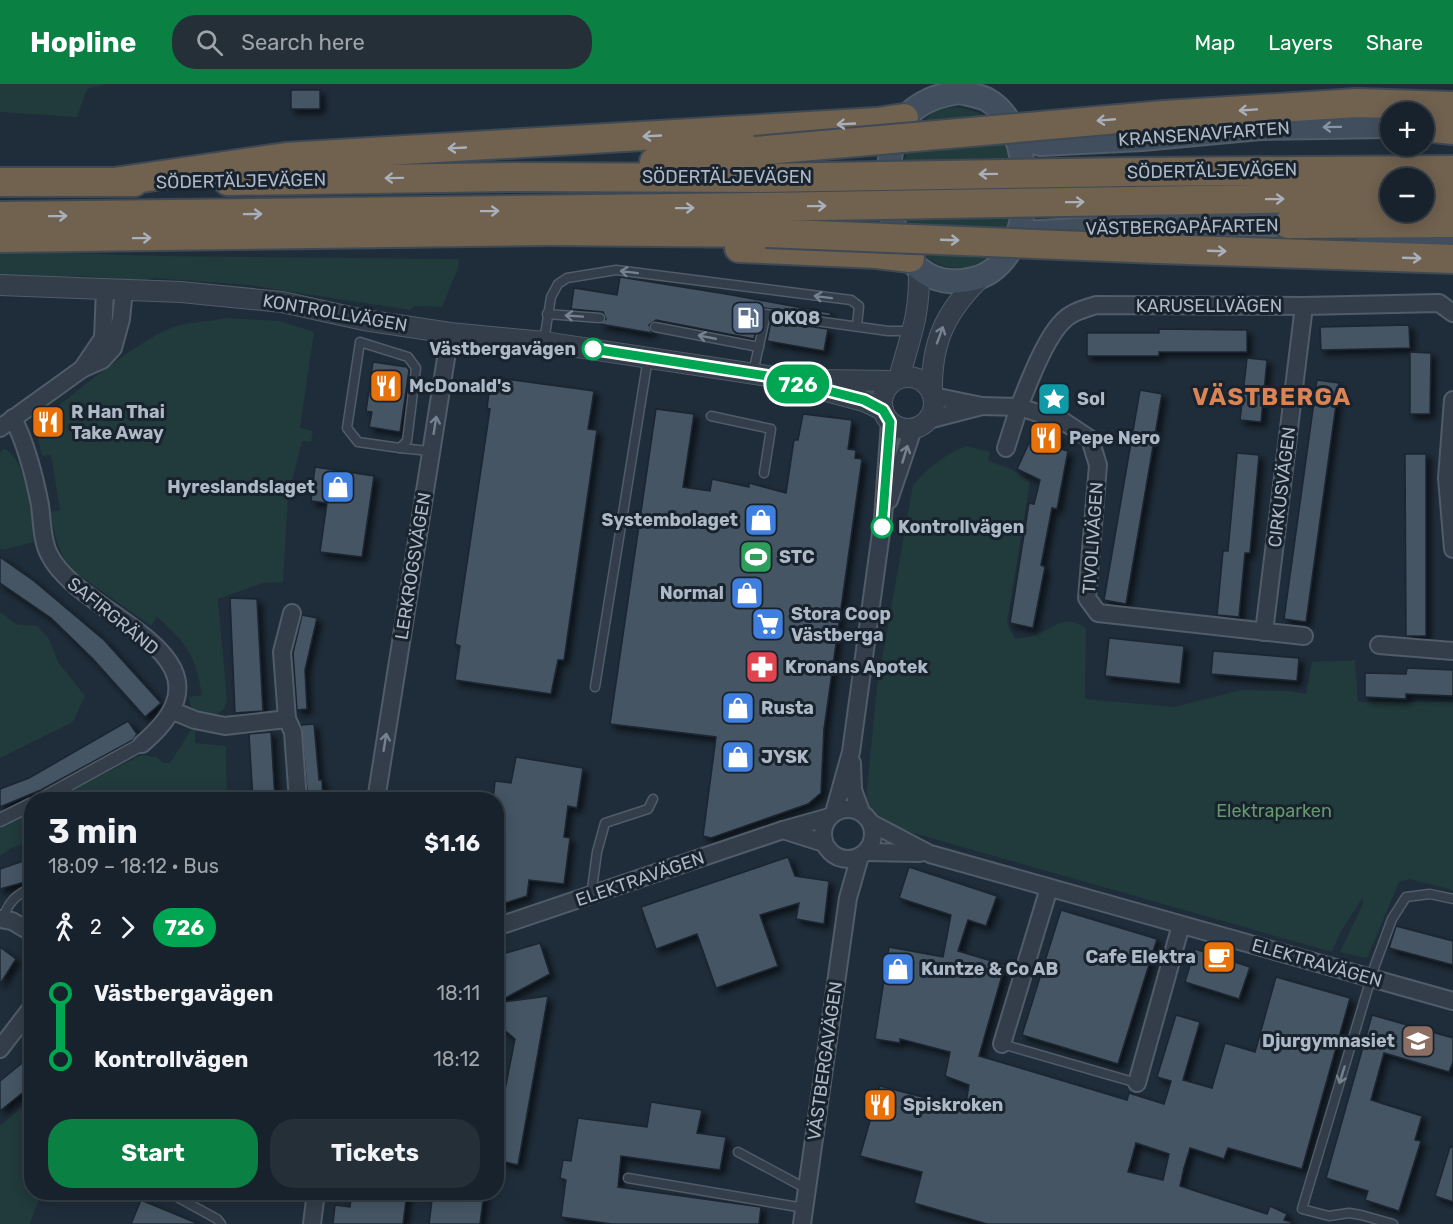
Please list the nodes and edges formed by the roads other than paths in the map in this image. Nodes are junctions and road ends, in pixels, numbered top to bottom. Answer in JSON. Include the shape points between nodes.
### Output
{"nodes":[{"id":1,"x":940,"y":90,"type":"edge"},
{"id":2,"x":984,"y":92,"type":"edge"},
{"id":3,"x":1453,"y":106,"type":"edge"},
{"id":4,"x":904,"y":118,"type":"junction"},
{"id":5,"x":1453,"y":123,"type":"edge"},
{"id":6,"x":1434,"y":125,"type":"edge"},
{"id":7,"x":1380,"y":126,"type":"edge"},
{"id":8,"x":1434,"y":127,"type":"edge"},
{"id":9,"x":1453,"y":130,"type":"edge"},
{"id":10,"x":1017,"y":139,"type":"junction"},
{"id":11,"x":758,"y":164,"type":"junction"},
{"id":12,"x":1453,"y":170,"type":"edge"},
{"id":13,"x":0,"y":182,"type":"edge"},
{"id":14,"x":114,"y":182,"type":"junction"},
{"id":15,"x":1380,"y":197,"type":"edge"},
{"id":16,"x":1434,"y":197,"type":"edge"},
{"id":17,"x":1453,"y":197,"type":"edge"},
{"id":18,"x":0,"y":216,"type":"edge"},
{"id":19,"x":1453,"y":223,"type":"edge"},
{"id":20,"x":1288,"y":224,"type":"junction"},
{"id":21,"x":1018,"y":234,"type":"junction"},
{"id":22,"x":177,"y":237,"type":"junction"},
{"id":23,"x":0,"y":238,"type":"edge"},
{"id":24,"x":1453,"y":238,"type":"edge"},
{"id":25,"x":1453,"y":259,"type":"edge"},
{"id":26,"x":914,"y":263,"type":"junction"},
{"id":27,"x":982,"y":276,"type":"junction"},
{"id":28,"x":0,"y":285,"type":"edge"},
{"id":29,"x":114,"y":290,"type":"junction"},
{"id":30,"x":1304,"y":306,"type":"junction"},
{"id":31,"x":1453,"y":313,"type":"edge"},
{"id":32,"x":547,"y":314,"type":"junction"},
{"id":33,"x":600,"y":318,"type":"dead end"},
{"id":34,"x":857,"y":326,"type":"junction"},
{"id":35,"x":654,"y":327,"type":"dead end"},
{"id":36,"x":914,"y":331,"type":"junction"},
{"id":37,"x":450,"y":333,"type":"junction"},
{"id":38,"x":544,"y":342,"type":"junction"},
{"id":39,"x":759,"y":346,"type":"junction"},
{"id":40,"x":648,"y":357,"type":"junction"},
{"id":41,"x":753,"y":374,"type":"junction"},
{"id":42,"x":774,"y":377,"type":"junction"},
{"id":43,"x":895,"y":380,"type":"junction"},
{"id":44,"x":933,"y":394,"type":"junction"},
{"id":45,"x":1453,"y":400,"type":"edge"},
{"id":46,"x":981,"y":406,"type":"junction"},
{"id":47,"x":1019,"y":407,"type":"junction"},
{"id":48,"x":711,"y":416,"type":"dead end"},
{"id":49,"x":886,"y":416,"type":"junction"},
{"id":50,"x":7,"y":423,"type":"edge"},
{"id":51,"x":920,"y":425,"type":"junction"},
{"id":52,"x":1006,"y":447,"type":"dead end"},
{"id":53,"x":399,"y":448,"type":"junction"},
{"id":54,"x":430,"y":451,"type":"junction"},
{"id":55,"x":764,"y":473,"type":"dead end"},
{"id":56,"x":883,"y":518,"type":"junction"},
{"id":57,"x":1453,"y":549,"type":"edge"},
{"id":58,"x":292,"y":613,"type":"dead end"},
{"id":59,"x":1264,"y":632,"type":"junction"},
{"id":60,"x":1304,"y":636,"type":"dead end"},
{"id":61,"x":1379,"y":645,"type":"dead end"},
{"id":62,"x":1453,"y":651,"type":"edge"},
{"id":63,"x":595,"y":687,"type":"dead end"},
{"id":64,"x":173,"y":711,"type":"junction"},
{"id":65,"x":287,"y":719,"type":"junction"},
{"id":66,"x":142,"y":744,"type":"joint"},
{"id":67,"x":851,"y":752,"type":"junction"},
{"id":68,"x":55,"y":792,"type":"edge"},
{"id":69,"x":297,"y":792,"type":"edge"},
{"id":70,"x":377,"y":792,"type":"edge"},
{"id":71,"x":653,"y":799,"type":"dead end"},
{"id":72,"x":24,"y":808,"type":"edge"},
{"id":73,"x":832,"y":815,"type":"junction"},
{"id":74,"x":866,"y":818,"type":"junction"},
{"id":75,"x":0,"y":820,"type":"edge"},
{"id":76,"x":783,"y":830,"type":"junction"},
{"id":77,"x":824,"y":843,"type":"junction"},
{"id":78,"x":863,"y":854,"type":"junction"},
{"id":79,"x":930,"y":854,"type":"junction"},
{"id":80,"x":839,"y":858,"type":"junction"},
{"id":81,"x":1050,"y":888,"type":"junction"},
{"id":82,"x":24,"y":891,"type":"edge"},
{"id":83,"x":591,"y":896,"type":"junction"},
{"id":84,"x":848,"y":898,"type":"junction"},
{"id":85,"x":1453,"y":900,"type":"edge"},
{"id":86,"x":1,"y":919,"type":"edge"},
{"id":87,"x":504,"y":924,"type":"edge"},
{"id":88,"x":1181,"y":925,"type":"junction"},
{"id":89,"x":24,"y":928,"type":"edge"},
{"id":90,"x":1371,"y":979,"type":"junction"},
{"id":91,"x":1453,"y":1001,"type":"edge"},
{"id":92,"x":24,"y":1018,"type":"edge"},
{"id":93,"x":1002,"y":1044,"type":"joint"},
{"id":94,"x":0,"y":1049,"type":"edge"},
{"id":95,"x":1137,"y":1083,"type":"joint"},
{"id":96,"x":738,"y":1152,"type":"dead end"},
{"id":97,"x":628,"y":1178,"type":"dead end"},
{"id":98,"x":807,"y":1189,"type":"junction"},
{"id":99,"x":183,"y":1200,"type":"edge"},
{"id":100,"x":315,"y":1200,"type":"edge"},
{"id":101,"x":803,"y":1216,"type":"edge"},
{"id":102,"x":221,"y":1224,"type":"edge"},
{"id":103,"x":312,"y":1224,"type":"edge"},
{"id":104,"x":1393,"y":1224,"type":"edge"}],
"edges":[{"from":1,"to":2,"type":"main road"},
{"from":1,"to":4,"type":"main road"},
{"from":2,"to":10,"type":"main road","via":[[1002,112]]},
{"from":3,"to":11,"type":"highway","one_way":true,"bridge":true,"via":[[1357,103],[1164,115]]},
{"from":4,"to":14,"type":"highway","one_way":true,"via":[[286,157]]},
{"from":4,"to":26,"type":"main road","via":[[895,134],[887,190],[899,243]]},
{"from":5,"to":6,"type":"main road"},
{"from":7,"to":10,"type":"main road","name":"KRANSENAVFARTEN","one_way":true,"via":[[1260,128],[1041,144]]},
{"from":8,"to":9,"type":"highway"},
{"from":10,"to":21,"type":"main road","via":[[1025,171],[1025,207]]},
{"from":12,"to":11,"type":"highway","name":"SÖDERTÄLJEVÄGEN","one_way":true,"bridge":true,"via":[[1130,172]]},
{"from":11,"to":14,"type":"highway","name":"SÖDERTÄLJEVÄGEN","one_way":true,"via":[[515,177]]},
{"from":13,"to":14,"type":"highway","name":"SÖDERTÄLJEVÄGEN"},
{"from":18,"to":15,"type":"highway","name":"SÖDERTÄLJEVÄGEN","one_way":true,"bridge":true},
{"from":16,"to":17,"type":"highway"},
{"from":19,"to":20,"type":"highway"},
{"from":20,"to":21,"type":"main road","name":"VÄSTBERGAPÅFARTEN","via":[[1180,224]]},
{"from":20,"to":24,"type":"main road","name":"VÄSTBERGAPÅFARTEN","via":[[1342,237]]},
{"from":21,"to":27,"type":"main road","via":[[1007,256]]},
{"from":23,"to":22,"type":"highway","one_way":true},
{"from":22,"to":25,"type":"highway","one_way":true,"bridge":true,"via":[[560,230]]},
{"from":22,"to":26,"type":"highway","via":[[255,247],[372,251],[653,245],[866,253]]},
{"from":26,"to":27,"type":"main road","via":[[932,276],[949,281]]},
{"from":26,"to":36,"type":"street","via":[[920,302]]},
{"from":44,"to":27,"type":"street","one_way":true,"via":[[932,364],[946,320],[964,293]]},
{"from":28,"to":29,"type":"street","name":"KONTROLLVÄGEN"},
{"from":29,"to":37,"type":"street","name":"KONTROLLVÄGEN","via":[[282,302]]},
{"from":29,"to":50,"type":"street","via":[[103,338],[82,369]]},
{"from":30,"to":31,"type":"street","name":"KARUSELLVÄGEN","via":[[1439,303]]},
{"from":30,"to":47,"type":"street","name":"KARUSELLVÄGEN","via":[[1096,305],[1074,312],[1061,322]]},
{"from":30,"to":59,"type":"street","name":"CIRKUSVÄGEN"},
{"from":33,"to":32,"type":"lane","one_way":true},
{"from":34,"to":32,"type":"lane","one_way":true,"via":[[859,306],[851,300],[616,270],[567,278],[558,284]]},
{"from":32,"to":38,"type":"lane"},
{"from":34,"to":36,"type":"lane"},
{"from":34,"to":39,"type":"lane","via":[[766,314]]},
{"from":39,"to":35,"type":"lane","one_way":true},
{"from":36,"to":43,"type":"street"},
{"from":37,"to":38,"type":"street","name":"KONTROLLVÄGEN"},
{"from":54,"to":37,"type":"street","name":"LERKROGSVÄGEN","one_way":true},
{"from":38,"to":40,"type":"street","name":"KONTROLLVÄGEN"},
{"from":39,"to":41,"type":"lane"},
{"from":40,"to":41,"type":"street","name":"KONTROLLVÄGEN"},
{"from":40,"to":63,"type":"lane"},
{"from":41,"to":42,"type":"street","name":"KONTROLLVÄGEN"},
{"from":42,"to":43,"type":"street","name":"KONTROLLVÄGEN"},
{"from":42,"to":49,"type":"street","name":"KONTROLLVÄGEN","via":[[864,400]]},
{"from":43,"to":44,"type":"street","via":[[917,378]]},
{"from":43,"to":49,"type":"street","via":[[883,396]]},
{"from":44,"to":46,"type":"street"},
{"from":44,"to":51,"type":"street","via":[[934,408]]},
{"from":45,"to":57,"type":"street","via":[[1447,478]]},
{"from":46,"to":47,"type":"street"},
{"from":46,"to":51,"type":"street"},
{"from":47,"to":52,"type":"street","name":"KARUSELLVÄGEN"},
{"from":47,"to":59,"type":"street","name":"TIVOLIVÄGEN","via":[[1063,421],[1090,438],[1098,465],[1087,598],[1098,613]]},
{"from":48,"to":55,"type":"lane","via":[[771,429]]},
{"from":49,"to":51,"type":"street","via":[[905,430]]},
{"from":49,"to":56,"type":"street"},
{"from":50,"to":64,"type":"street","name":"SAFIRGRÄND","via":[[33,467],[48,553],[61,575],[133,627],[171,664],[178,690]]},
{"from":56,"to":51,"type":"street","one_way":true},
{"from":53,"to":53,"type":"lane","via":[[406,441],[416,368],[408,357],[360,342],[347,428],[358,442]]},
{"from":53,"to":54,"type":"lane"},
{"from":70,"to":54,"type":"street","name":"LERKROGSVÄGEN","one_way":true},
{"from":56,"to":67,"type":"street"},
{"from":58,"to":65,"type":"street","via":[[282,652]]},
{"from":59,"to":60,"type":"street","name":"TIVOLIVÄGEN"},
{"from":61,"to":62,"type":"street"},
{"from":64,"to":65,"type":"street","via":[[225,726]]},
{"from":64,"to":66,"type":"street"},
{"from":65,"to":69,"type":"street","via":[[293,732]]},
{"from":66,"to":68,"type":"street"},
{"from":67,"to":73,"type":"street"},
{"from":67,"to":74,"type":"street","via":[[853,790]]},
{"from":71,"to":83,"type":"lane","via":[[648,809],[605,823]]},
{"from":72,"to":75,"type":"street"},
{"from":73,"to":74,"type":"street","via":[[847,809]]},
{"from":73,"to":76,"type":"street","name":"ELEKTRAVÄGEN"},
{"from":73,"to":77,"type":"street","via":[[823,829]]},
{"from":74,"to":78,"type":"street","via":[[873,838]]},
{"from":74,"to":79,"type":"street","name":"ELEKTRAVÄGEN"},
{"from":76,"to":77,"type":"street"},
{"from":76,"to":83,"type":"street","name":"ELEKTRAVÄGEN"},
{"from":77,"to":80,"type":"street"},
{"from":78,"to":79,"type":"street","name":"ELEKTRAVÄGEN"},
{"from":78,"to":80,"type":"street"},
{"from":78,"to":84,"type":"street","name":"VÄSTBERGAVÄGEN"},
{"from":79,"to":81,"type":"street","name":"ELEKTRAVÄGEN"},
{"from":80,"to":84,"type":"street","name":"VÄSTBERGAVÄGEN"},
{"from":81,"to":88,"type":"street","name":"ELEKTRAVÄGEN"},
{"from":81,"to":93,"type":"street"},
{"from":82,"to":86,"type":"lane"},
{"from":83,"to":87,"type":"street","name":"ELEKTRAVÄGEN"},
{"from":84,"to":98,"type":"street","name":"VÄSTBERGAVÄGEN"},
{"from":85,"to":90,"type":"lane","via":[[1430,894],[1406,897],[1392,919]]},
{"from":86,"to":89,"type":"street"},
{"from":88,"to":90,"type":"street","name":"ELEKTRAVÄGEN"},
{"from":88,"to":95,"type":"street"},
{"from":90,"to":91,"type":"street","name":"ELEKTRAVÄGEN"},
{"from":90,"to":104,"type":"lane","one_way":true,"via":[[1302,1209],[1329,1216],[1349,1213]]},
{"from":92,"to":94,"type":"street"},
{"from":93,"to":95,"type":"lane"},
{"from":96,"to":98,"type":"lane"},
{"from":97,"to":101,"type":"lane"},
{"from":98,"to":101,"type":"street","name":"VÄSTBERGAVÄGEN"},
{"from":99,"to":102,"type":"lane"},
{"from":100,"to":103,"type":"street"}]}
